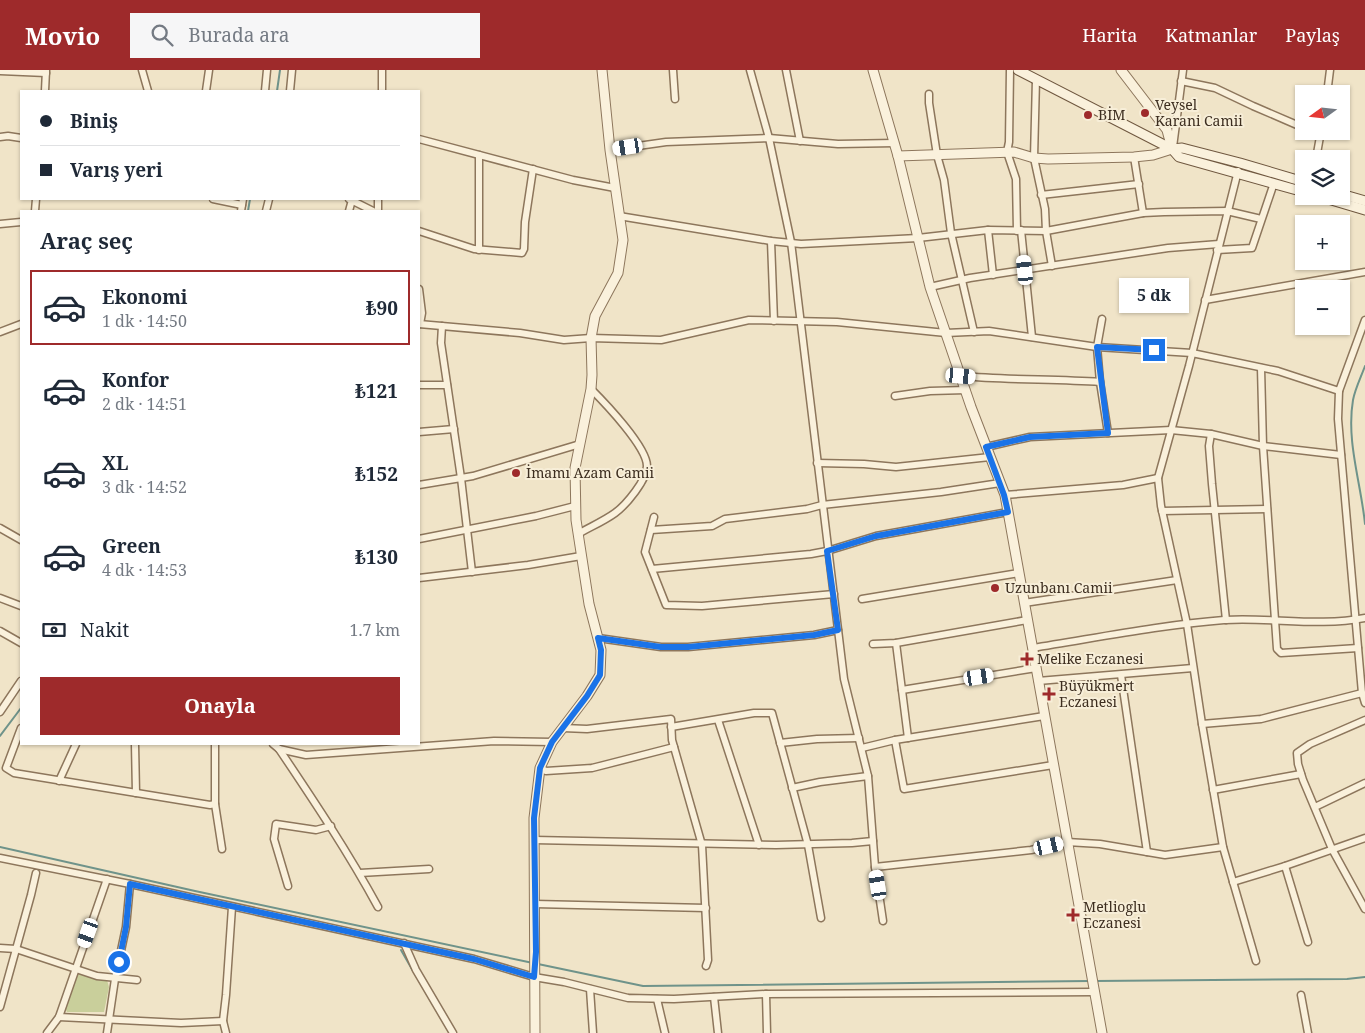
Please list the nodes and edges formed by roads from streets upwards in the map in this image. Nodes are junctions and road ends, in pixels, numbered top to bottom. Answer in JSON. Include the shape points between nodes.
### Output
{"nodes":[{"id":1,"x":142,"y":70,"type":"edge"},
{"id":2,"x":209,"y":70,"type":"edge"},
{"id":3,"x":267,"y":70,"type":"edge"},
{"id":4,"x":292,"y":70,"type":"edge"},
{"id":5,"x":382,"y":70,"type":"edge"},
{"id":6,"x":602,"y":70,"type":"edge"},
{"id":7,"x":673,"y":70,"type":"edge"},
{"id":8,"x":750,"y":70,"type":"edge"},
{"id":9,"x":786,"y":70,"type":"edge"},
{"id":10,"x":873,"y":70,"type":"edge"},
{"id":11,"x":1010,"y":70,"type":"edge"},
{"id":12,"x":1018,"y":70,"type":"edge"},
{"id":13,"x":1121,"y":70,"type":"edge"},
{"id":14,"x":1183,"y":70,"type":"edge"},
{"id":15,"x":1330,"y":70,"type":"edge"},
{"id":16,"x":0,"y":71,"type":"edge"},
{"id":17,"x":46,"y":71,"type":"edge"},
{"id":18,"x":1034,"y":75,"type":"edge"},
{"id":19,"x":1181,"y":81,"type":"junction"},
{"id":20,"x":1328,"y":85,"type":"edge"},
{"id":21,"x":45,"y":90,"type":"edge"},
{"id":22,"x":148,"y":90,"type":"edge"},
{"id":23,"x":206,"y":90,"type":"edge"},
{"id":24,"x":265,"y":90,"type":"edge"},
{"id":25,"x":290,"y":90,"type":"edge"},
{"id":26,"x":382,"y":90,"type":"edge"},
{"id":27,"x":929,"y":94,"type":"dead end"},
{"id":28,"x":675,"y":99,"type":"dead end"},
{"id":29,"x":1295,"y":124,"type":"edge"},
{"id":30,"x":0,"y":138,"type":"edge"},
{"id":31,"x":20,"y":138,"type":"edge"},
{"id":32,"x":769,"y":138,"type":"junction"},
{"id":33,"x":420,"y":139,"type":"edge"},
{"id":34,"x":800,"y":141,"type":"junction"},
{"id":35,"x":895,"y":143,"type":"junction"},
{"id":36,"x":1172,"y":149,"type":"junction"},
{"id":37,"x":610,"y":150,"type":"junction"},
{"id":38,"x":1007,"y":152,"type":"junction"},
{"id":39,"x":479,"y":155,"type":"junction"},
{"id":40,"x":938,"y":155,"type":"junction"},
{"id":41,"x":898,"y":156,"type":"junction"},
{"id":42,"x":1134,"y":157,"type":"junction"},
{"id":43,"x":1034,"y":158,"type":"junction"},
{"id":44,"x":1240,"y":163,"type":"junction"},
{"id":45,"x":533,"y":169,"type":"junction"},
{"id":46,"x":1237,"y":172,"type":"junction"},
{"id":47,"x":1295,"y":179,"type":"edge"},
{"id":48,"x":1274,"y":183,"type":"junction"},
{"id":49,"x":1139,"y":184,"type":"junction"},
{"id":50,"x":615,"y":188,"type":"junction"},
{"id":51,"x":1295,"y":189,"type":"edge"},
{"id":52,"x":1041,"y":194,"type":"junction"},
{"id":53,"x":1350,"y":197,"type":"edge"},
{"id":54,"x":218,"y":200,"type":"edge"},
{"id":55,"x":351,"y":200,"type":"edge"},
{"id":56,"x":1365,"y":201,"type":"edge"},
{"id":57,"x":242,"y":205,"type":"edge"},
{"id":58,"x":1348,"y":205,"type":"edge"},
{"id":59,"x":371,"y":210,"type":"edge"},
{"id":60,"x":1365,"y":210,"type":"edge"},
{"id":61,"x":1227,"y":211,"type":"junction"},
{"id":62,"x":1143,"y":214,"type":"junction"},
{"id":63,"x":619,"y":216,"type":"junction"},
{"id":64,"x":1261,"y":219,"type":"junction"},
{"id":65,"x":20,"y":222,"type":"edge"},
{"id":66,"x":0,"y":224,"type":"edge"},
{"id":67,"x":988,"y":230,"type":"junction"},
{"id":68,"x":420,"y":231,"type":"edge"},
{"id":69,"x":1019,"y":231,"type":"junction"},
{"id":70,"x":1046,"y":231,"type":"junction"},
{"id":71,"x":951,"y":234,"type":"junction"},
{"id":72,"x":918,"y":238,"type":"junction"},
{"id":73,"x":771,"y":241,"type":"junction"},
{"id":74,"x":791,"y":242,"type":"junction"},
{"id":75,"x":1218,"y":247,"type":"junction"},
{"id":76,"x":479,"y":250,"type":"junction"},
{"id":77,"x":1052,"y":266,"type":"junction"},
{"id":78,"x":1025,"y":270,"type":"junction"},
{"id":79,"x":1365,"y":272,"type":"edge"},
{"id":80,"x":993,"y":275,"type":"junction"},
{"id":81,"x":962,"y":280,"type":"junction"},
{"id":82,"x":930,"y":287,"type":"junction"},
{"id":83,"x":420,"y":297,"type":"edge"},
{"id":84,"x":1205,"y":300,"type":"junction"},
{"id":85,"x":1102,"y":319,"type":"dead end"},
{"id":86,"x":800,"y":320,"type":"junction"},
{"id":87,"x":1365,"y":320,"type":"edge"},
{"id":88,"x":774,"y":321,"type":"junction"},
{"id":89,"x":20,"y":324,"type":"edge"},
{"id":90,"x":420,"y":324,"type":"edge"},
{"id":91,"x":442,"y":326,"type":"junction"},
{"id":92,"x":0,"y":332,"type":"edge"},
{"id":93,"x":974,"y":332,"type":"junction"},
{"id":94,"x":946,"y":333,"type":"junction"},
{"id":95,"x":1032,"y":337,"type":"junction"},
{"id":96,"x":591,"y":338,"type":"junction"},
{"id":97,"x":1097,"y":347,"type":"junction"},
{"id":98,"x":1192,"y":353,"type":"junction"},
{"id":99,"x":1261,"y":368,"type":"junction"},
{"id":100,"x":961,"y":376,"type":"junction"},
{"id":101,"x":1100,"y":382,"type":"junction"},
{"id":102,"x":420,"y":385,"type":"edge"},
{"id":103,"x":447,"y":385,"type":"junction"},
{"id":104,"x":591,"y":389,"type":"junction"},
{"id":105,"x":966,"y":390,"type":"junction"},
{"id":106,"x":1339,"y":391,"type":"junction"},
{"id":107,"x":895,"y":396,"type":"dead end"},
{"id":108,"x":454,"y":429,"type":"junction"},
{"id":109,"x":1171,"y":430,"type":"junction"},
{"id":110,"x":420,"y":432,"type":"edge"},
{"id":111,"x":1108,"y":433,"type":"junction"},
{"id":112,"x":1211,"y":434,"type":"junction"},
{"id":113,"x":580,"y":444,"type":"junction"},
{"id":114,"x":1263,"y":446,"type":"junction"},
{"id":115,"x":986,"y":447,"type":"junction"},
{"id":116,"x":1341,"y":455,"type":"junction"},
{"id":117,"x":990,"y":457,"type":"junction"},
{"id":118,"x":817,"y":463,"type":"junction"},
{"id":119,"x":461,"y":478,"type":"junction"},
{"id":120,"x":1158,"y":478,"type":"junction"},
{"id":121,"x":1000,"y":483,"type":"junction"},
{"id":122,"x":420,"y":485,"type":"edge"},
{"id":123,"x":1004,"y":495,"type":"junction"},
{"id":124,"x":822,"y":504,"type":"junction"},
{"id":125,"x":575,"y":506,"type":"junction"},
{"id":126,"x":1215,"y":509,"type":"junction"},
{"id":127,"x":1267,"y":509,"type":"junction"},
{"id":128,"x":1162,"y":511,"type":"junction"},
{"id":129,"x":1008,"y":512,"type":"junction"},
{"id":130,"x":654,"y":517,"type":"dead end"},
{"id":131,"x":0,"y":528,"type":"edge"},
{"id":132,"x":468,"y":530,"type":"junction"},
{"id":133,"x":651,"y":530,"type":"junction"},
{"id":134,"x":578,"y":534,"type":"junction"},
{"id":135,"x":20,"y":539,"type":"edge"},
{"id":136,"x":420,"y":539,"type":"edge"},
{"id":137,"x":827,"y":551,"type":"junction"},
{"id":138,"x":581,"y":556,"type":"junction"},
{"id":139,"x":652,"y":569,"type":"junction"},
{"id":140,"x":472,"y":572,"type":"junction"},
{"id":141,"x":1019,"y":573,"type":"junction"},
{"id":142,"x":420,"y":578,"type":"edge"},
{"id":143,"x":1177,"y":580,"type":"junction"},
{"id":144,"x":834,"y":594,"type":"junction"},
{"id":145,"x":0,"y":598,"type":"edge"},
{"id":146,"x":862,"y":599,"type":"dead end"},
{"id":147,"x":1024,"y":603,"type":"junction"},
{"id":148,"x":20,"y":606,"type":"edge"},
{"id":149,"x":1365,"y":618,"type":"edge"},
{"id":150,"x":1027,"y":620,"type":"junction"},
{"id":151,"x":1226,"y":620,"type":"junction"},
{"id":152,"x":1356,"y":620,"type":"junction"},
{"id":153,"x":1274,"y":621,"type":"junction"},
{"id":154,"x":1187,"y":624,"type":"junction"},
{"id":155,"x":838,"y":630,"type":"junction"},
{"id":156,"x":0,"y":631,"type":"edge"},
{"id":157,"x":598,"y":638,"type":"junction"},
{"id":158,"x":20,"y":642,"type":"edge"},
{"id":159,"x":896,"y":643,"type":"junction"},
{"id":160,"x":873,"y":644,"type":"dead end"},
{"id":161,"x":1032,"y":648,"type":"junction"},
{"id":162,"x":1358,"y":648,"type":"junction"},
{"id":163,"x":1036,"y":668,"type":"junction"},
{"id":164,"x":1193,"y":668,"type":"junction"},
{"id":165,"x":1121,"y":675,"type":"junction"},
{"id":166,"x":1038,"y":681,"type":"junction"},
{"id":167,"x":20,"y":682,"type":"edge"},
{"id":168,"x":902,"y":690,"type":"junction"},
{"id":169,"x":1362,"y":693,"type":"junction"},
{"id":170,"x":1365,"y":703,"type":"edge"},
{"id":171,"x":0,"y":712,"type":"edge"},
{"id":172,"x":1044,"y":716,"type":"junction"},
{"id":173,"x":718,"y":720,"type":"junction"},
{"id":174,"x":1365,"y":720,"type":"edge"},
{"id":175,"x":1202,"y":724,"type":"junction"},
{"id":176,"x":671,"y":727,"type":"junction"},
{"id":177,"x":563,"y":728,"type":"junction"},
{"id":178,"x":20,"y":731,"type":"edge"},
{"id":179,"x":858,"y":738,"type":"junction"},
{"id":180,"x":908,"y":738,"type":"junction"},
{"id":181,"x":895,"y":740,"type":"junction"},
{"id":182,"x":552,"y":742,"type":"junction"},
{"id":183,"x":780,"y":743,"type":"junction"},
{"id":184,"x":420,"y":744,"type":"edge"},
{"id":185,"x":76,"y":745,"type":"edge"},
{"id":186,"x":135,"y":745,"type":"edge"},
{"id":187,"x":215,"y":745,"type":"edge"},
{"id":188,"x":275,"y":745,"type":"edge"},
{"id":189,"x":405,"y":745,"type":"edge"},
{"id":190,"x":383,"y":746,"type":"edge"},
{"id":191,"x":674,"y":747,"type":"junction"},
{"id":192,"x":862,"y":748,"type":"junction"},
{"id":193,"x":279,"y":749,"type":"junction"},
{"id":194,"x":1053,"y":765,"type":"junction"},
{"id":195,"x":540,"y":768,"type":"junction"},
{"id":196,"x":1301,"y":774,"type":"junction"},
{"id":197,"x":868,"y":776,"type":"junction"},
{"id":198,"x":58,"y":781,"type":"junction"},
{"id":199,"x":1365,"y":783,"type":"edge"},
{"id":200,"x":792,"y":788,"type":"junction"},
{"id":201,"x":1213,"y":790,"type":"junction"},
{"id":202,"x":136,"y":793,"type":"junction"},
{"id":203,"x":215,"y":804,"type":"junction"},
{"id":204,"x":1315,"y":807,"type":"junction"},
{"id":205,"x":331,"y":826,"type":"junction"},
{"id":206,"x":1365,"y":838,"type":"edge"},
{"id":207,"x":534,"y":840,"type":"junction"},
{"id":208,"x":873,"y":841,"type":"junction"},
{"id":209,"x":1067,"y":842,"type":"junction"},
{"id":210,"x":808,"y":844,"type":"junction"},
{"id":211,"x":702,"y":845,"type":"junction"},
{"id":212,"x":759,"y":845,"type":"junction"},
{"id":213,"x":1223,"y":846,"type":"junction"},
{"id":214,"x":222,"y":849,"type":"dead end"},
{"id":215,"x":1332,"y":849,"type":"junction"},
{"id":216,"x":1147,"y":852,"type":"junction"},
{"id":217,"x":0,"y":858,"type":"edge"},
{"id":218,"x":1285,"y":866,"type":"junction"},
{"id":219,"x":875,"y":867,"type":"junction"},
{"id":220,"x":429,"y":869,"type":"dead end"},
{"id":221,"x":360,"y":873,"type":"junction"},
{"id":222,"x":36,"y":874,"type":"dead end"},
{"id":223,"x":107,"y":879,"type":"junction"},
{"id":224,"x":1234,"y":882,"type":"junction"},
{"id":225,"x":130,"y":884,"type":"junction"},
{"id":226,"x":288,"y":886,"type":"dead end"},
{"id":227,"x":535,"y":904,"type":"junction"},
{"id":228,"x":1364,"y":905,"type":"edge"},
{"id":229,"x":232,"y":906,"type":"junction"},
{"id":230,"x":378,"y":907,"type":"dead end"},
{"id":231,"x":706,"y":908,"type":"junction"},
{"id":232,"x":821,"y":918,"type":"dead end"},
{"id":233,"x":884,"y":921,"type":"dead end"},
{"id":234,"x":1308,"y":942,"type":"dead end"},
{"id":235,"x":404,"y":944,"type":"junction"},
{"id":236,"x":0,"y":948,"type":"edge"},
{"id":237,"x":16,"y":949,"type":"junction"},
{"id":238,"x":1256,"y":961,"type":"dead end"},
{"id":239,"x":706,"y":966,"type":"dead end"},
{"id":240,"x":75,"y":970,"type":"junction"},
{"id":241,"x":534,"y":974,"type":"junction"},
{"id":242,"x":115,"y":979,"type":"junction"},
{"id":243,"x":137,"y":980,"type":"dead end"},
{"id":244,"x":590,"y":989,"type":"junction"},
{"id":245,"x":1094,"y":991,"type":"junction"},
{"id":246,"x":766,"y":994,"type":"junction"},
{"id":247,"x":1302,"y":995,"type":"dead end"},
{"id":248,"x":714,"y":997,"type":"junction"},
{"id":249,"x":657,"y":999,"type":"junction"},
{"id":250,"x":0,"y":1007,"type":"edge"},
{"id":251,"x":59,"y":1017,"type":"junction"},
{"id":252,"x":109,"y":1020,"type":"junction"},
{"id":253,"x":223,"y":1021,"type":"junction"},
{"id":254,"x":47,"y":1033,"type":"edge"},
{"id":255,"x":107,"y":1033,"type":"edge"},
{"id":256,"x":226,"y":1033,"type":"edge"},
{"id":257,"x":453,"y":1033,"type":"edge"},
{"id":258,"x":535,"y":1033,"type":"edge"},
{"id":259,"x":592,"y":1033,"type":"edge"},
{"id":260,"x":665,"y":1033,"type":"edge"},
{"id":261,"x":718,"y":1033,"type":"edge"},
{"id":262,"x":767,"y":1033,"type":"edge"},
{"id":263,"x":1102,"y":1033,"type":"edge"},
{"id":264,"x":1308,"y":1033,"type":"edge"}],
"edges":[{"from":1,"to":22,"type":"street"},
{"from":2,"to":23,"type":"street"},
{"from":3,"to":24,"type":"street"},
{"from":4,"to":25,"type":"street"},
{"from":5,"to":26,"type":"street"},
{"from":6,"to":37,"type":"street"},
{"from":7,"to":28,"type":"street"},
{"from":8,"to":32,"type":"street"},
{"from":9,"to":34,"type":"street"},
{"from":10,"to":35,"type":"street"},
{"from":11,"to":38,"type":"street"},
{"from":12,"to":18,"type":"street"},
{"from":13,"to":36,"type":"street","via":[[1167,130]]},
{"from":14,"to":19,"type":"street"},
{"from":15,"to":20,"type":"street"},
{"from":16,"to":17,"type":"street"},
{"from":17,"to":21,"type":"street"},
{"from":18,"to":36,"type":"street"},
{"from":18,"to":43,"type":"street"},
{"from":19,"to":29,"type":"street","via":[[1216,88]]},
{"from":19,"to":36,"type":"street"},
{"from":27,"to":40,"type":"street"},
{"from":30,"to":31,"type":"street"},
{"from":32,"to":34,"type":"street"},
{"from":32,"to":37,"type":"street","via":[[666,142]]},
{"from":32,"to":74,"type":"street"},
{"from":33,"to":39,"type":"street"},
{"from":34,"to":35,"type":"street"},
{"from":35,"to":41,"type":"street"},
{"from":36,"to":42,"type":"street"},
{"from":36,"to":44,"type":"street","via":[[1182,148]]},
{"from":36,"to":46,"type":"street","via":[[1179,157]]},
{"from":37,"to":50,"type":"street"},
{"from":38,"to":40,"type":"street"},
{"from":38,"to":43,"type":"street"},
{"from":38,"to":69,"type":"street","via":[[1016,179]]},
{"from":39,"to":45,"type":"street"},
{"from":39,"to":76,"type":"street"},
{"from":40,"to":41,"type":"street"},
{"from":40,"to":71,"type":"street"},
{"from":41,"to":72,"type":"street"},
{"from":42,"to":43,"type":"street"},
{"from":42,"to":49,"type":"street"},
{"from":43,"to":52,"type":"street"},
{"from":44,"to":46,"type":"street"},
{"from":44,"to":47,"type":"street"},
{"from":45,"to":50,"type":"street"},
{"from":45,"to":76,"type":"street","via":[[522,253]]},
{"from":46,"to":48,"type":"street"},
{"from":46,"to":61,"type":"street"},
{"from":48,"to":51,"type":"street"},
{"from":48,"to":64,"type":"street"},
{"from":49,"to":52,"type":"street"},
{"from":49,"to":62,"type":"street"},
{"from":50,"to":63,"type":"street"},
{"from":52,"to":70,"type":"street"},
{"from":53,"to":56,"type":"street"},
{"from":54,"to":57,"type":"street"},
{"from":55,"to":59,"type":"street"},
{"from":58,"to":60,"type":"street"},
{"from":61,"to":62,"type":"street"},
{"from":61,"to":64,"type":"street"},
{"from":61,"to":75,"type":"street"},
{"from":62,"to":70,"type":"street"},
{"from":63,"to":73,"type":"street"},
{"from":63,"to":96,"type":"street","via":[[623,240],[618,274],[595,316]]},
{"from":64,"to":75,"type":"street","via":[[1252,248]]},
{"from":65,"to":66,"type":"street"},
{"from":67,"to":69,"type":"street"},
{"from":67,"to":71,"type":"street"},
{"from":67,"to":80,"type":"street"},
{"from":68,"to":76,"type":"street"},
{"from":69,"to":70,"type":"street"},
{"from":69,"to":78,"type":"street"},
{"from":70,"to":77,"type":"street"},
{"from":71,"to":72,"type":"street"},
{"from":71,"to":81,"type":"street"},
{"from":72,"to":74,"type":"street"},
{"from":72,"to":82,"type":"street"},
{"from":73,"to":74,"type":"street"},
{"from":73,"to":88,"type":"street"},
{"from":74,"to":86,"type":"street"},
{"from":75,"to":77,"type":"street","via":[[1168,248]]},
{"from":75,"to":84,"type":"street"},
{"from":77,"to":78,"type":"street"},
{"from":78,"to":80,"type":"street"},
{"from":78,"to":95,"type":"street"},
{"from":79,"to":84,"type":"street"},
{"from":80,"to":81,"type":"street"},
{"from":81,"to":82,"type":"street"},
{"from":81,"to":93,"type":"street"},
{"from":82,"to":94,"type":"street"},
{"from":83,"to":90,"type":"street"},
{"from":84,"to":98,"type":"street"},
{"from":85,"to":97,"type":"street"},
{"from":86,"to":88,"type":"street"},
{"from":86,"to":94,"type":"street"},
{"from":86,"to":118,"type":"street"},
{"from":87,"to":106,"type":"street"},
{"from":88,"to":96,"type":"street","via":[[749,320],[661,340]]},
{"from":89,"to":92,"type":"street"},
{"from":90,"to":91,"type":"street"},
{"from":91,"to":96,"type":"street","via":[[564,340]]},
{"from":91,"to":103,"type":"street"},
{"from":93,"to":94,"type":"street"},
{"from":93,"to":95,"type":"street"},
{"from":94,"to":100,"type":"street"},
{"from":95,"to":97,"type":"street"},
{"from":96,"to":104,"type":"street"},
{"from":97,"to":98,"type":"street"},
{"from":97,"to":101,"type":"street"},
{"from":98,"to":99,"type":"street"},
{"from":98,"to":109,"type":"street"},
{"from":99,"to":106,"type":"street"},
{"from":99,"to":114,"type":"street"},
{"from":100,"to":101,"type":"street"},
{"from":100,"to":105,"type":"street"},
{"from":101,"to":111,"type":"street"},
{"from":102,"to":103,"type":"street"},
{"from":103,"to":108,"type":"street"},
{"from":104,"to":113,"type":"street"},
{"from":104,"to":134,"type":"street","via":[[624,427],[645,456],[647,466],[646,476],[616,513]]},
{"from":105,"to":107,"type":"street","via":[[930,390]]},
{"from":105,"to":115,"type":"street"},
{"from":106,"to":116,"type":"street"},
{"from":108,"to":110,"type":"street"},
{"from":108,"to":119,"type":"street"},
{"from":109,"to":111,"type":"street"},
{"from":109,"to":112,"type":"street"},
{"from":109,"to":120,"type":"street"},
{"from":111,"to":115,"type":"street","via":[[1030,437]]},
{"from":112,"to":114,"type":"street"},
{"from":112,"to":126,"type":"street","via":[[1209,446]]},
{"from":113,"to":119,"type":"street"},
{"from":113,"to":125,"type":"street","via":[[575,468]]},
{"from":114,"to":116,"type":"street"},
{"from":114,"to":127,"type":"street"},
{"from":115,"to":117,"type":"street"},
{"from":116,"to":152,"type":"street"},
{"from":117,"to":118,"type":"street","via":[[896,468]]},
{"from":117,"to":121,"type":"street"},
{"from":118,"to":124,"type":"street"},
{"from":119,"to":122,"type":"street"},
{"from":119,"to":132,"type":"street"},
{"from":120,"to":123,"type":"street","via":[[1123,485]]},
{"from":120,"to":128,"type":"street"},
{"from":121,"to":123,"type":"street"},
{"from":121,"to":124,"type":"street"},
{"from":123,"to":129,"type":"street"},
{"from":124,"to":133,"type":"street","via":[[807,509],[725,519],[712,526]]},
{"from":124,"to":137,"type":"street"},
{"from":125,"to":132,"type":"street"},
{"from":125,"to":134,"type":"street"},
{"from":126,"to":127,"type":"street"},
{"from":126,"to":128,"type":"street"},
{"from":126,"to":151,"type":"street"},
{"from":127,"to":153,"type":"street"},
{"from":128,"to":143,"type":"street"},
{"from":129,"to":137,"type":"street","via":[[876,536]]},
{"from":129,"to":141,"type":"street"},
{"from":130,"to":133,"type":"street"},
{"from":131,"to":135,"type":"street"},
{"from":132,"to":136,"type":"street"},
{"from":132,"to":140,"type":"street"},
{"from":133,"to":139,"type":"street","via":[[645,552]]},
{"from":134,"to":138,"type":"street"},
{"from":137,"to":139,"type":"street"},
{"from":137,"to":144,"type":"street"},
{"from":138,"to":140,"type":"street"},
{"from":138,"to":157,"type":"street"},
{"from":139,"to":144,"type":"street","via":[[666,605],[702,606]]},
{"from":140,"to":142,"type":"street"},
{"from":141,"to":146,"type":"street"},
{"from":141,"to":147,"type":"street"},
{"from":143,"to":147,"type":"street"},
{"from":143,"to":154,"type":"street"},
{"from":144,"to":155,"type":"street"},
{"from":145,"to":148,"type":"street"},
{"from":147,"to":150,"type":"street"},
{"from":149,"to":152,"type":"street"},
{"from":150,"to":159,"type":"street"},
{"from":150,"to":161,"type":"street"},
{"from":151,"to":153,"type":"street"},
{"from":151,"to":154,"type":"street"},
{"from":152,"to":153,"type":"street"},
{"from":152,"to":162,"type":"street"},
{"from":153,"to":162,"type":"street","via":[[1277,649],[1281,653]]},
{"from":154,"to":161,"type":"street"},
{"from":154,"to":164,"type":"street"},
{"from":155,"to":157,"type":"street","via":[[688,647],[661,647]]},
{"from":155,"to":179,"type":"street","via":[[844,679]]},
{"from":156,"to":158,"type":"street"},
{"from":157,"to":177,"type":"street","via":[[600,675]]},
{"from":159,"to":160,"type":"street"},
{"from":159,"to":168,"type":"street"},
{"from":161,"to":163,"type":"street"},
{"from":162,"to":169,"type":"street"},
{"from":163,"to":166,"type":"street"},
{"from":163,"to":168,"type":"street"},
{"from":164,"to":165,"type":"street"},
{"from":164,"to":175,"type":"street"},
{"from":165,"to":166,"type":"street"},
{"from":165,"to":216,"type":"street"},
{"from":166,"to":172,"type":"street"},
{"from":167,"to":171,"type":"street"},
{"from":168,"to":180,"type":"street"},
{"from":169,"to":170,"type":"street"},
{"from":169,"to":175,"type":"street","via":[[1261,719]]},
{"from":172,"to":180,"type":"street"},
{"from":172,"to":194,"type":"street"},
{"from":173,"to":176,"type":"street"},
{"from":173,"to":183,"type":"street","via":[[772,712]]},
{"from":173,"to":212,"type":"street"},
{"from":174,"to":196,"type":"street","via":[[1297,753]]},
{"from":175,"to":201,"type":"street"},
{"from":176,"to":177,"type":"street","via":[[671,719],[587,729]]},
{"from":176,"to":191,"type":"street"},
{"from":177,"to":182,"type":"street"},
{"from":178,"to":198,"type":"street","via":[[6,768],[14,773]]},
{"from":179,"to":183,"type":"street"},
{"from":179,"to":192,"type":"street"},
{"from":180,"to":181,"type":"street"},
{"from":181,"to":192,"type":"street"},
{"from":181,"to":194,"type":"street","via":[[904,789]]},
{"from":182,"to":184,"type":"street"},
{"from":182,"to":195,"type":"street"},
{"from":183,"to":200,"type":"street"},
{"from":185,"to":198,"type":"street"},
{"from":186,"to":202,"type":"street"},
{"from":187,"to":203,"type":"street"},
{"from":188,"to":193,"type":"street"},
{"from":189,"to":190,"type":"street"},
{"from":190,"to":193,"type":"street","via":[[306,755]]},
{"from":191,"to":195,"type":"street","via":[[592,768],[546,771]]},
{"from":191,"to":211,"type":"street"},
{"from":192,"to":197,"type":"street"},
{"from":193,"to":205,"type":"street"},
{"from":194,"to":209,"type":"street"},
{"from":195,"to":207,"type":"street"},
{"from":196,"to":201,"type":"street"},
{"from":196,"to":204,"type":"street"},
{"from":197,"to":200,"type":"street"},
{"from":197,"to":208,"type":"street"},
{"from":198,"to":202,"type":"street"},
{"from":199,"to":204,"type":"street"},
{"from":200,"to":210,"type":"street"},
{"from":201,"to":213,"type":"street"},
{"from":202,"to":203,"type":"street"},
{"from":203,"to":214,"type":"street"},
{"from":204,"to":215,"type":"street"},
{"from":205,"to":221,"type":"street"},
{"from":205,"to":226,"type":"street","via":[[316,830],[276,824],[274,839]]},
{"from":206,"to":215,"type":"street"},
{"from":207,"to":211,"type":"street"},
{"from":207,"to":227,"type":"street"},
{"from":208,"to":210,"type":"street"},
{"from":208,"to":219,"type":"street"},
{"from":209,"to":216,"type":"street"},
{"from":209,"to":219,"type":"street","via":[[1031,850]]},
{"from":209,"to":245,"type":"street"},
{"from":210,"to":212,"type":"street"},
{"from":210,"to":232,"type":"street"},
{"from":211,"to":212,"type":"street"},
{"from":211,"to":231,"type":"street"},
{"from":213,"to":216,"type":"street","via":[[1165,855]]},
{"from":213,"to":224,"type":"street"},
{"from":215,"to":218,"type":"street"},
{"from":215,"to":228,"type":"street"},
{"from":217,"to":223,"type":"street"},
{"from":218,"to":224,"type":"street"},
{"from":218,"to":234,"type":"street"},
{"from":219,"to":233,"type":"street"},
{"from":220,"to":221,"type":"street"},
{"from":221,"to":230,"type":"street"},
{"from":222,"to":237,"type":"street"},
{"from":223,"to":225,"type":"street"},
{"from":223,"to":240,"type":"street"},
{"from":224,"to":238,"type":"street"},
{"from":225,"to":229,"type":"street"},
{"from":225,"to":242,"type":"street","via":[[126,927]]},
{"from":227,"to":231,"type":"street"},
{"from":227,"to":241,"type":"street"},
{"from":229,"to":235,"type":"street"},
{"from":229,"to":253,"type":"street"},
{"from":231,"to":239,"type":"street"},
{"from":235,"to":241,"type":"street"},
{"from":235,"to":257,"type":"street"},
{"from":236,"to":237,"type":"street"},
{"from":237,"to":240,"type":"street"},
{"from":237,"to":250,"type":"street"},
{"from":240,"to":242,"type":"street"},
{"from":240,"to":251,"type":"street"},
{"from":241,"to":244,"type":"street"},
{"from":241,"to":258,"type":"street"},
{"from":242,"to":243,"type":"street"},
{"from":242,"to":252,"type":"street"},
{"from":244,"to":249,"type":"street","via":[[628,998]]},
{"from":244,"to":259,"type":"street"},
{"from":245,"to":246,"type":"street"},
{"from":245,"to":263,"type":"street"},
{"from":246,"to":248,"type":"street"},
{"from":246,"to":262,"type":"street"},
{"from":247,"to":264,"type":"street"},
{"from":248,"to":249,"type":"street"},
{"from":248,"to":261,"type":"street"},
{"from":249,"to":260,"type":"street"},
{"from":251,"to":252,"type":"street"},
{"from":251,"to":254,"type":"street"},
{"from":252,"to":253,"type":"street"},
{"from":252,"to":255,"type":"street"},
{"from":253,"to":256,"type":"street"}]}
